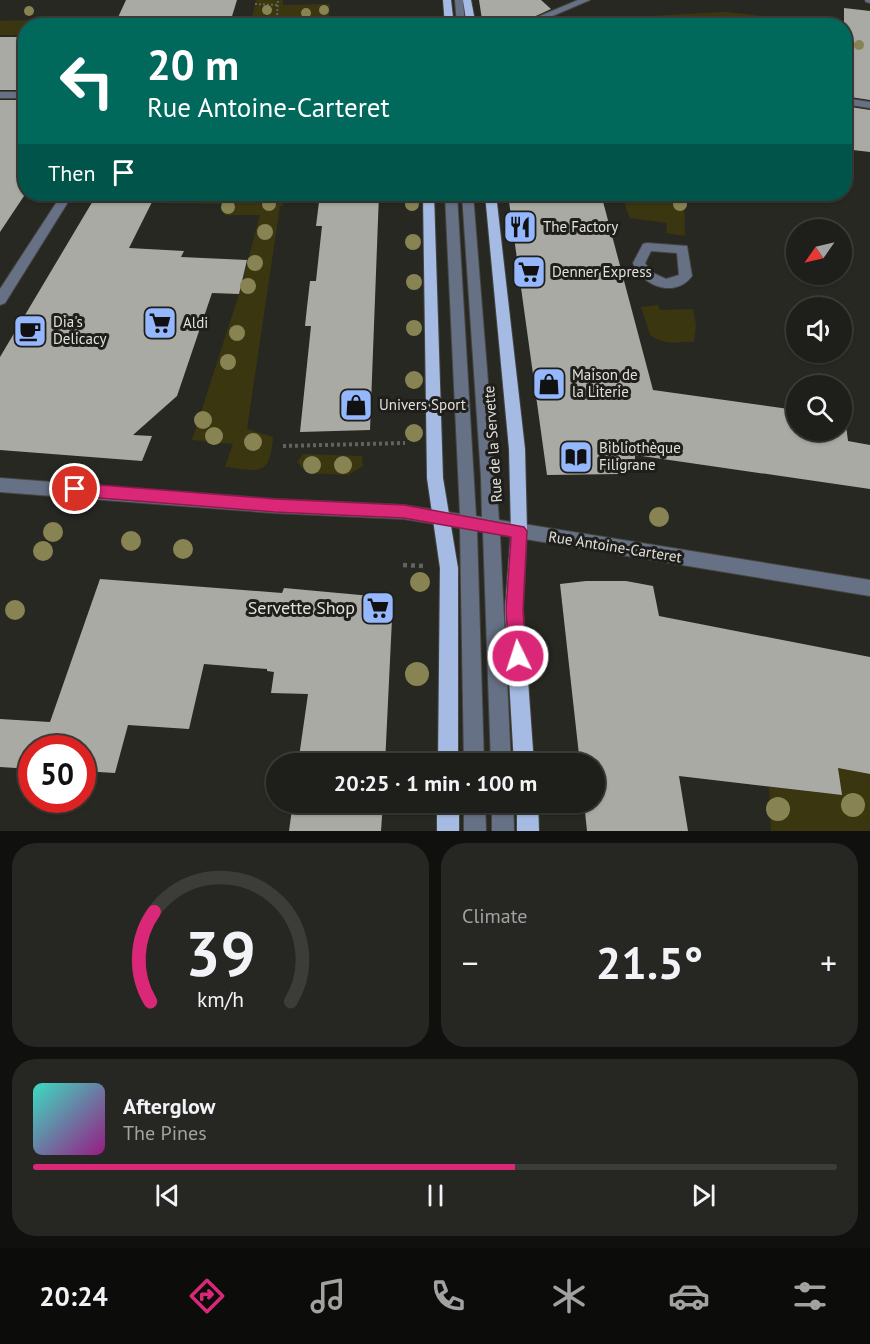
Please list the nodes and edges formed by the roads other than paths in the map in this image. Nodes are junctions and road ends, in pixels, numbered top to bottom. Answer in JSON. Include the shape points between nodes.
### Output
{"nodes":[{"id":1,"x":447,"y":0,"type":"edge"},
{"id":2,"x":459,"y":0,"type":"edge"},
{"id":3,"x":467,"y":0,"type":"edge"},
{"id":4,"x":585,"y":0,"type":"edge"},
{"id":5,"x":449,"y":18,"type":"edge"},
{"id":6,"x":460,"y":18,"type":"edge"},
{"id":7,"x":470,"y":18,"type":"edge"},
{"id":8,"x":540,"y":18,"type":"edge"},
{"id":9,"x":0,"y":95,"type":"edge"},
{"id":10,"x":18,"y":95,"type":"edge"},
{"id":11,"x":852,"y":102,"type":"edge"},
{"id":12,"x":870,"y":105,"type":"edge"},
{"id":13,"x":63,"y":201,"type":"edge"},
{"id":14,"x":428,"y":201,"type":"edge"},
{"id":15,"x":451,"y":201,"type":"edge"},
{"id":16,"x":468,"y":201,"type":"edge"},
{"id":17,"x":491,"y":201,"type":"edge"},
{"id":18,"x":0,"y":300,"type":"edge"},
{"id":19,"x":0,"y":485,"type":"edge"},
{"id":20,"x":441,"y":518,"type":"junction"},
{"id":21,"x":469,"y":523,"type":"junction"},
{"id":22,"x":491,"y":527,"type":"junction"},
{"id":23,"x":519,"y":531,"type":"junction"},
{"id":24,"x":870,"y":588,"type":"edge"},
{"id":25,"x":448,"y":753,"type":"edge"},
{"id":26,"x":474,"y":753,"type":"edge"},
{"id":27,"x":501,"y":753,"type":"edge"},
{"id":28,"x":523,"y":753,"type":"edge"},
{"id":29,"x":448,"y":813,"type":"edge"},
{"id":30,"x":474,"y":813,"type":"edge"},
{"id":31,"x":502,"y":813,"type":"edge"},
{"id":32,"x":527,"y":813,"type":"edge"},
{"id":33,"x":448,"y":831,"type":"edge"},
{"id":34,"x":475,"y":831,"type":"edge"},
{"id":35,"x":503,"y":831,"type":"edge"},
{"id":36,"x":528,"y":831,"type":"edge"}],
"edges":[{"from":1,"to":5,"type":"main road"},
{"from":2,"to":6,"type":"street"},
{"from":3,"to":7,"type":"main road"},
{"from":4,"to":8,"type":"street"},
{"from":9,"to":10,"type":"street"},
{"from":11,"to":12,"type":"street"},
{"from":13,"to":18,"type":"street"},
{"from":14,"to":20,"type":"main road","via":[[435,478]]},
{"from":15,"to":21,"type":"street"},
{"from":16,"to":22,"type":"street"},
{"from":17,"to":23,"type":"main road","name":"Rue de la Servette","via":[[517,449]]},
{"from":19,"to":20,"type":"street","name":"Rue Antoine-Carteret","via":[[404,512]]},
{"from":20,"to":21,"type":"street","name":"Rue Antoine-Carteret"},
{"from":20,"to":25,"type":"main road","via":[[449,568]]},
{"from":21,"to":22,"type":"street","name":"Rue Antoine-Carteret"},
{"from":21,"to":26,"type":"street"},
{"from":22,"to":23,"type":"street","name":"Rue Antoine-Carteret"},
{"from":22,"to":27,"type":"street"},
{"from":23,"to":24,"type":"street","name":"Rue Antoine-Carteret"},
{"from":23,"to":28,"type":"main road","name":"Rue de la Servette","via":[[514,610]]},
{"from":29,"to":33,"type":"main road"},
{"from":30,"to":34,"type":"street"},
{"from":31,"to":35,"type":"street"},
{"from":32,"to":36,"type":"main road"}]}
